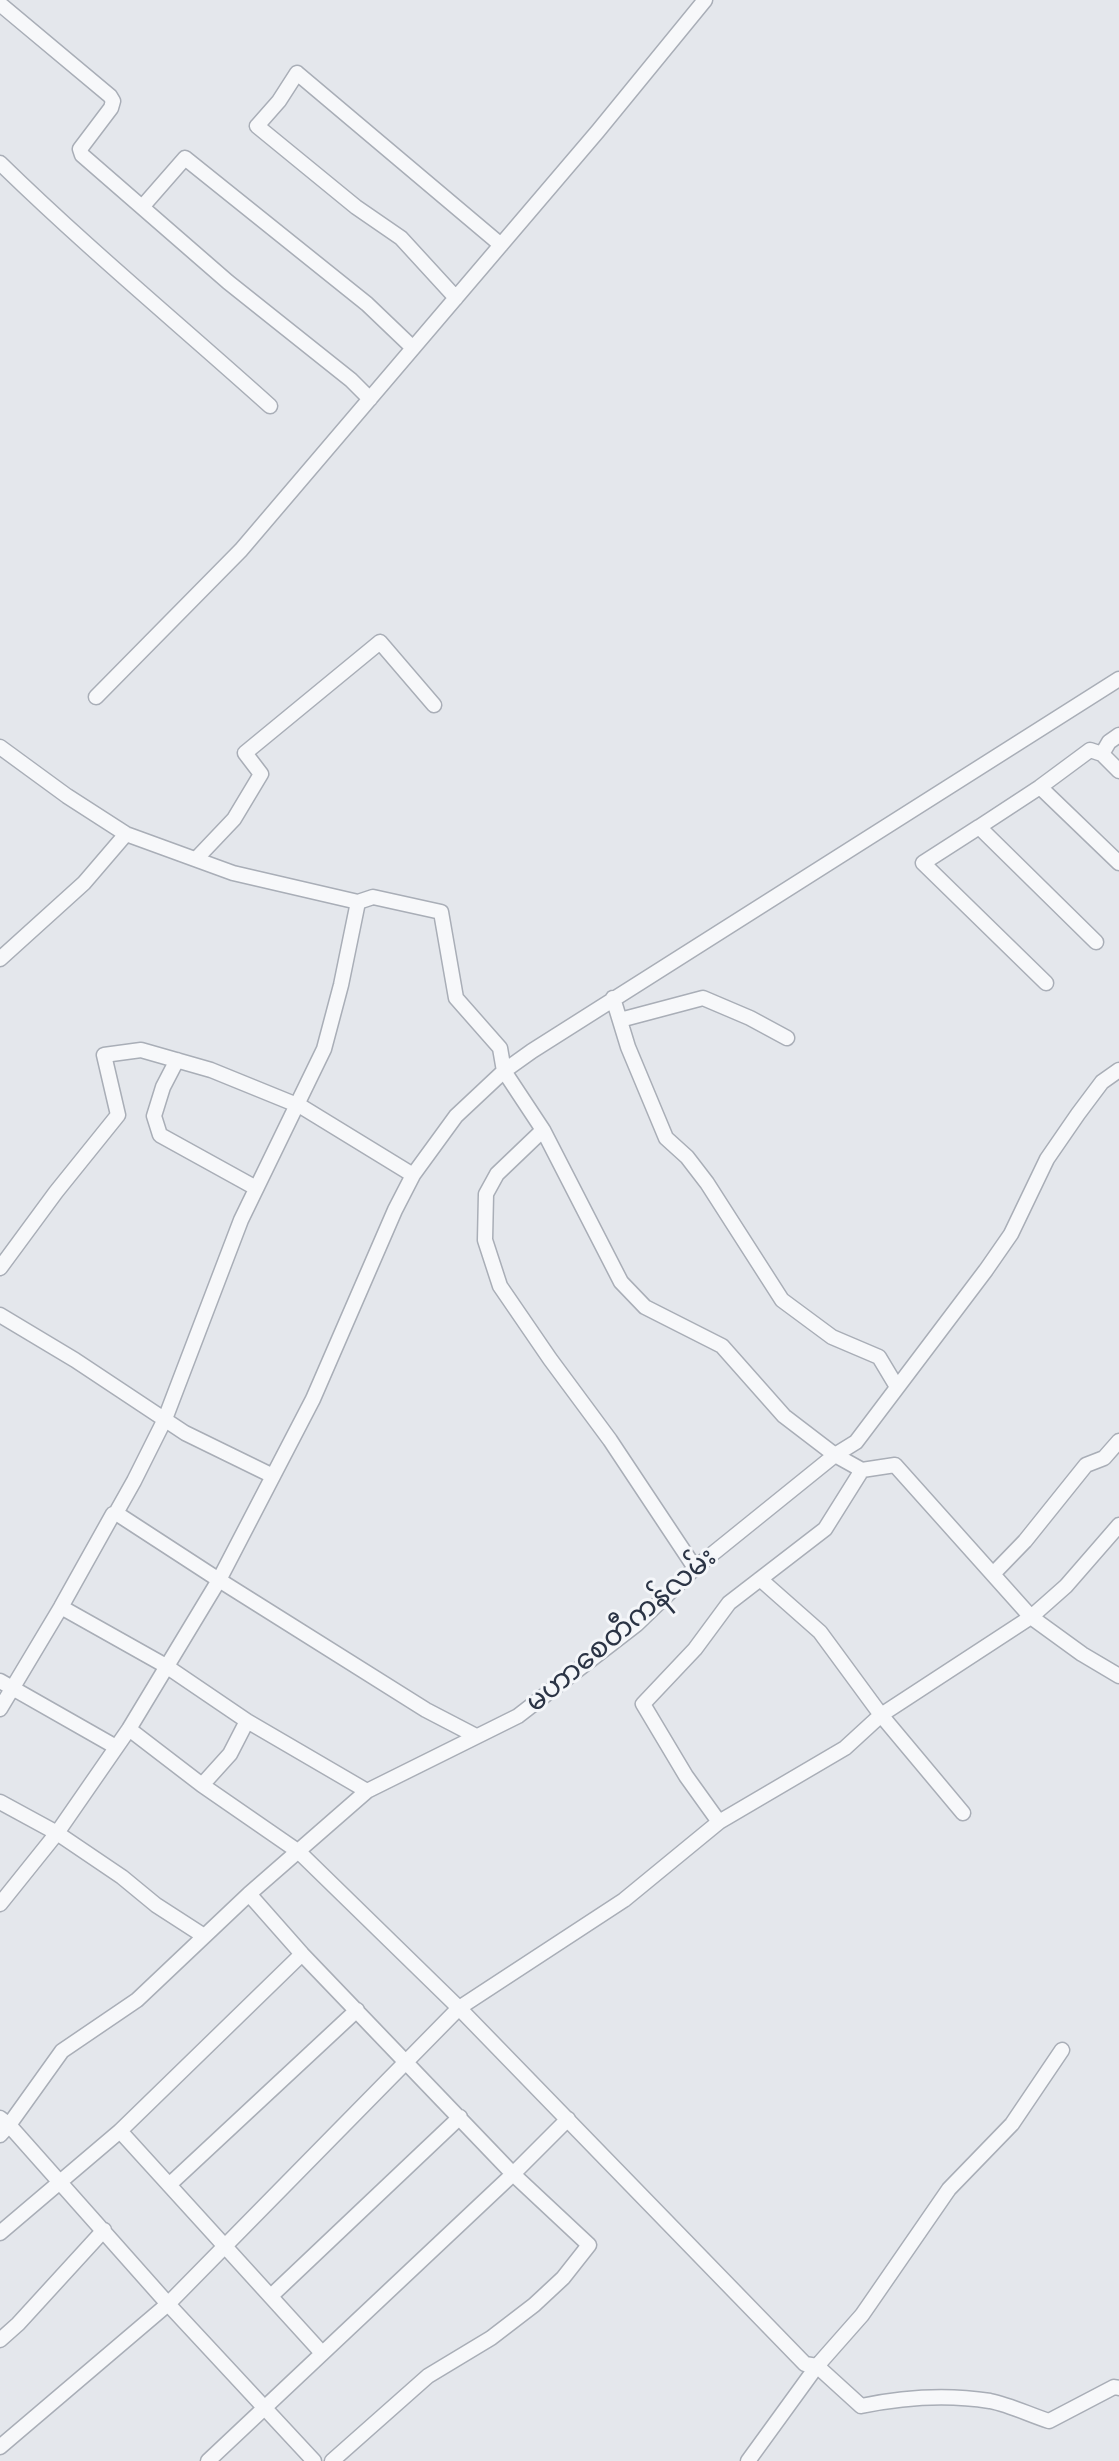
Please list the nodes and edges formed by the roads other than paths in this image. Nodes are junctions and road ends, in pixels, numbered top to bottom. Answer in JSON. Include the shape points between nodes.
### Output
{"nodes":[{"id":1,"x":705,"y":0,"type":"edge"},
{"id":2,"x":0,"y":4,"type":"edge"},
{"id":3,"x":0,"y":163,"type":"edge"},
{"id":4,"x":143,"y":206,"type":"junction"},
{"id":5,"x":501,"y":245,"type":"junction"},
{"id":6,"x":456,"y":298,"type":"junction"},
{"id":7,"x":413,"y":348,"type":"junction"},
{"id":8,"x":370,"y":399,"type":"junction"},
{"id":9,"x":270,"y":406,"type":"dead end"},
{"id":10,"x":1119,"y":679,"type":"edge"},
{"id":11,"x":96,"y":697,"type":"dead end"},
{"id":12,"x":434,"y":705,"type":"dead end"},
{"id":13,"x":1119,"y":735,"type":"edge"},
{"id":14,"x":0,"y":747,"type":"edge"},
{"id":15,"x":1102,"y":754,"type":"junction"},
{"id":16,"x":1119,"y":771,"type":"edge"},
{"id":17,"x":1040,"y":787,"type":"junction"},
{"id":18,"x":979,"y":827,"type":"junction"},
{"id":19,"x":126,"y":834,"type":"junction"},
{"id":20,"x":196,"y":859,"type":"junction"},
{"id":21,"x":1119,"y":863,"type":"edge"},
{"id":22,"x":358,"y":902,"type":"junction"},
{"id":23,"x":1096,"y":942,"type":"dead end"},
{"id":24,"x":0,"y":959,"type":"edge"},
{"id":25,"x":1046,"y":983,"type":"dead end"},
{"id":26,"x":613,"y":998,"type":"junction"},
{"id":27,"x":620,"y":1020,"type":"junction"},
{"id":28,"x":787,"y":1038,"type":"dead end"},
{"id":29,"x":177,"y":1060,"type":"junction"},
{"id":30,"x":1119,"y":1070,"type":"edge"},
{"id":31,"x":504,"y":1071,"type":"junction"},
{"id":32,"x":296,"y":1107,"type":"junction"},
{"id":33,"x":543,"y":1130,"type":"junction"},
{"id":34,"x":413,"y":1175,"type":"junction"},
{"id":35,"x":256,"y":1188,"type":"junction"},
{"id":36,"x":0,"y":1268,"type":"edge"},
{"id":37,"x":0,"y":1315,"type":"edge"},
{"id":38,"x":897,"y":1387,"type":"junction"},
{"id":39,"x":165,"y":1419,"type":"junction"},
{"id":40,"x":1119,"y":1441,"type":"edge"},
{"id":41,"x":835,"y":1455,"type":"junction"},
{"id":42,"x":862,"y":1470,"type":"junction"},
{"id":43,"x":273,"y":1476,"type":"junction"},
{"id":44,"x":116,"y":1513,"type":"junction"},
{"id":45,"x":1119,"y":1525,"type":"edge"},
{"id":46,"x":695,"y":1568,"type":"junction"},
{"id":47,"x":993,"y":1574,"type":"junction"},
{"id":48,"x":760,"y":1579,"type":"junction"},
{"id":49,"x":219,"y":1580,"type":"junction"},
{"id":50,"x":61,"y":1607,"type":"junction"},
{"id":51,"x":1031,"y":1617,"type":"junction"},
{"id":52,"x":166,"y":1666,"type":"junction"},
{"id":53,"x":1119,"y":1676,"type":"edge"},
{"id":54,"x":7,"y":1685,"type":"edge"},
{"id":55,"x":0,"y":1709,"type":"edge"},
{"id":56,"x":881,"y":1715,"type":"junction"},
{"id":57,"x":247,"y":1721,"type":"junction"},
{"id":58,"x":129,"y":1729,"type":"junction"},
{"id":59,"x":476,"y":1736,"type":"junction"},
{"id":60,"x":116,"y":1747,"type":"junction"},
{"id":61,"x":202,"y":1785,"type":"junction"},
{"id":62,"x":367,"y":1791,"type":"junction"},
{"id":63,"x":0,"y":1802,"type":"edge"},
{"id":64,"x":963,"y":1813,"type":"dead end"},
{"id":65,"x":719,"y":1822,"type":"junction"},
{"id":66,"x":57,"y":1833,"type":"junction"},
{"id":67,"x":299,"y":1852,"type":"junction"},
{"id":68,"x":249,"y":1894,"type":"junction"},
{"id":69,"x":0,"y":1904,"type":"edge"},
{"id":70,"x":204,"y":1936,"type":"junction"},
{"id":71,"x":302,"y":1954,"type":"junction"},
{"id":72,"x":459,"y":2008,"type":"junction"},
{"id":73,"x":357,"y":2010,"type":"junction"},
{"id":74,"x":1062,"y":2050,"type":"dead end"},
{"id":75,"x":406,"y":2061,"type":"junction"},
{"id":76,"x":460,"y":2117,"type":"junction"},
{"id":77,"x":568,"y":2119,"type":"junction"},
{"id":78,"x":3,"y":2126,"type":"edge"},
{"id":79,"x":120,"y":2131,"type":"junction"},
{"id":80,"x":513,"y":2174,"type":"junction"},
{"id":81,"x":59,"y":2182,"type":"junction"},
{"id":82,"x":169,"y":2185,"type":"junction"},
{"id":83,"x":104,"y":2230,"type":"junction"},
{"id":84,"x":0,"y":2233,"type":"edge"},
{"id":85,"x":225,"y":2246,"type":"junction"},
{"id":86,"x":271,"y":2296,"type":"junction"},
{"id":87,"x":168,"y":2304,"type":"junction"},
{"id":88,"x":0,"y":2340,"type":"edge"},
{"id":89,"x":322,"y":2353,"type":"junction"},
{"id":90,"x":817,"y":2366,"type":"junction"},
{"id":91,"x":1119,"y":2388,"type":"edge"},
{"id":92,"x":264,"y":2407,"type":"junction"},
{"id":93,"x":0,"y":2447,"type":"edge"},
{"id":94,"x":208,"y":2461,"type":"edge"},
{"id":95,"x":314,"y":2461,"type":"edge"},
{"id":96,"x":332,"y":2461,"type":"edge"},
{"id":97,"x":748,"y":2461,"type":"edge"}],
"edges":[{"from":1,"to":5,"type":"street"},
{"from":2,"to":4,"type":"street","via":[[110,96],[111,108],[80,151]]},
{"from":3,"to":9,"type":"street"},
{"from":4,"to":7,"type":"street","via":[[185,158],[367,304]]},
{"from":4,"to":8,"type":"street"},
{"from":5,"to":6,"type":"street"},
{"from":5,"to":6,"type":"street","via":[[297,73],[257,126],[401,238]]},
{"from":6,"to":7,"type":"street"},
{"from":7,"to":8,"type":"street"},
{"from":8,"to":11,"type":"street","via":[[241,550]]},
{"from":10,"to":26,"type":"street"},
{"from":12,"to":20,"type":"street","via":[[380,642],[245,753],[261,774],[234,819]]},
{"from":13,"to":15,"type":"street"},
{"from":14,"to":19,"type":"street"},
{"from":15,"to":16,"type":"street"},
{"from":15,"to":17,"type":"street","via":[[1090,750]]},
{"from":17,"to":18,"type":"street"},
{"from":17,"to":21,"type":"street"},
{"from":18,"to":23,"type":"street"},
{"from":18,"to":25,"type":"street","via":[[923,863]]},
{"from":19,"to":20,"type":"street"},
{"from":19,"to":24,"type":"street","via":[[84,883]]},
{"from":20,"to":22,"type":"street","via":[[233,873]]},
{"from":22,"to":31,"type":"street","via":[[373,897],[441,912],[456,998],[500,1048]]},
{"from":22,"to":32,"type":"street","via":[[324,1049]]},
{"from":26,"to":27,"type":"street"},
{"from":26,"to":31,"type":"street"},
{"from":27,"to":28,"type":"street","via":[[703,998]]},
{"from":27,"to":38,"type":"street","via":[[666,1138],[707,1183],[782,1300],[832,1337],[879,1357]]},
{"from":29,"to":32,"type":"street"},
{"from":29,"to":35,"type":"street","via":[[154,1116],[160,1135]]},
{"from":29,"to":36,"type":"street","via":[[141,1050],[104,1055],[118,1115]]},
{"from":30,"to":38,"type":"street","name":"မဟာစေတီကန်လမ်း","via":[[1102,1082],[1078,1114],[1047,1159],[1011,1234]]},
{"from":31,"to":33,"type":"street"},
{"from":31,"to":34,"type":"street","via":[[456,1116]]},
{"from":32,"to":34,"type":"street"},
{"from":32,"to":35,"type":"street"},
{"from":33,"to":41,"type":"street","via":[[621,1282],[645,1307],[722,1346],[784,1416]]},
{"from":33,"to":46,"type":"street","via":[[497,1174],[486,1194],[485,1240],[500,1286]]},
{"from":34,"to":43,"type":"street"},
{"from":35,"to":39,"type":"street"},
{"from":37,"to":39,"type":"street"},
{"from":38,"to":41,"type":"street","name":"မဟာစေတီကန်လမ်း","via":[[856,1442]]},
{"from":39,"to":43,"type":"street"},
{"from":39,"to":44,"type":"street"},
{"from":40,"to":47,"type":"street","via":[[1104,1458],[1086,1465]]},
{"from":41,"to":42,"type":"street"},
{"from":41,"to":46,"type":"street","name":"မဟာစေတီကန်လမ်း"},
{"from":42,"to":47,"type":"street","via":[[895,1465]]},
{"from":42,"to":48,"type":"street","via":[[825,1529]]},
{"from":43,"to":49,"type":"street"},
{"from":44,"to":49,"type":"street"},
{"from":44,"to":50,"type":"street"},
{"from":45,"to":51,"type":"street"},
{"from":46,"to":59,"type":"street","name":"မဟာစေတီကန်လမ်း","via":[[637,1624],[518,1716]]},
{"from":47,"to":51,"type":"street"},
{"from":48,"to":56,"type":"street","via":[[820,1632]]},
{"from":48,"to":65,"type":"street","via":[[729,1603],[643,1704]]},
{"from":49,"to":52,"type":"street"},
{"from":49,"to":59,"type":"street"},
{"from":50,"to":52,"type":"street"},
{"from":50,"to":54,"type":"street"},
{"from":51,"to":53,"type":"street"},
{"from":51,"to":56,"type":"street"},
{"from":52,"to":57,"type":"street"},
{"from":52,"to":58,"type":"street"},
{"from":54,"to":55,"type":"street"},
{"from":54,"to":60,"type":"street"},
{"from":56,"to":64,"type":"street"},
{"from":56,"to":65,"type":"street","via":[[845,1748]]},
{"from":57,"to":61,"type":"street","via":[[230,1754]]},
{"from":57,"to":62,"type":"street"},
{"from":58,"to":60,"type":"street"},
{"from":58,"to":61,"type":"street"},
{"from":59,"to":62,"type":"street","name":"မဟာစေတီကန်လမ်း"},
{"from":60,"to":66,"type":"street"},
{"from":61,"to":67,"type":"street"},
{"from":62,"to":67,"type":"street","name":"မဟာစေတီကန်လမ်း"},
{"from":63,"to":66,"type":"street"},
{"from":65,"to":72,"type":"street","via":[[624,1900]]},
{"from":66,"to":69,"type":"street"},
{"from":66,"to":70,"type":"street"},
{"from":67,"to":68,"type":"street","name":"မဟာစေတီကန်လမ်း"},
{"from":67,"to":72,"type":"street"},
{"from":68,"to":70,"type":"street","name":"မဟာစေတီကန်လမ်း"},
{"from":68,"to":71,"type":"street"},
{"from":70,"to":78,"type":"street","name":"မဟာစေတီကန်လမ်း","via":[[137,2000],[62,2051]]},
{"from":71,"to":73,"type":"street"},
{"from":71,"to":79,"type":"street"},
{"from":72,"to":75,"type":"street"},
{"from":72,"to":77,"type":"street"},
{"from":73,"to":75,"type":"street"},
{"from":73,"to":82,"type":"street"},
{"from":74,"to":90,"type":"street","via":[[1012,2124],[949,2189],[862,2315]]},
{"from":75,"to":76,"type":"street"},
{"from":75,"to":85,"type":"street"},
{"from":76,"to":80,"type":"street"},
{"from":76,"to":86,"type":"street"},
{"from":77,"to":80,"type":"street"},
{"from":77,"to":90,"type":"street","via":[[805,2364]]},
{"from":78,"to":81,"type":"street"},
{"from":79,"to":81,"type":"street"},
{"from":79,"to":82,"type":"street"},
{"from":80,"to":89,"type":"street"},
{"from":80,"to":96,"type":"street","via":[[589,2245],[534,2305],[428,2376]]},
{"from":81,"to":83,"type":"street"},
{"from":81,"to":84,"type":"street"},
{"from":82,"to":85,"type":"street"},
{"from":83,"to":87,"type":"street"},
{"from":83,"to":88,"type":"street"},
{"from":85,"to":86,"type":"street"},
{"from":85,"to":87,"type":"street"},
{"from":86,"to":89,"type":"street"},
{"from":87,"to":92,"type":"street"},
{"from":87,"to":93,"type":"street"},
{"from":89,"to":92,"type":"street"},
{"from":90,"to":91,"type":"street","via":[[861,2406],[946,2397],[993,2401],[1049,2421]]},
{"from":90,"to":97,"type":"street"},
{"from":92,"to":94,"type":"street"},
{"from":92,"to":95,"type":"street"}]}
